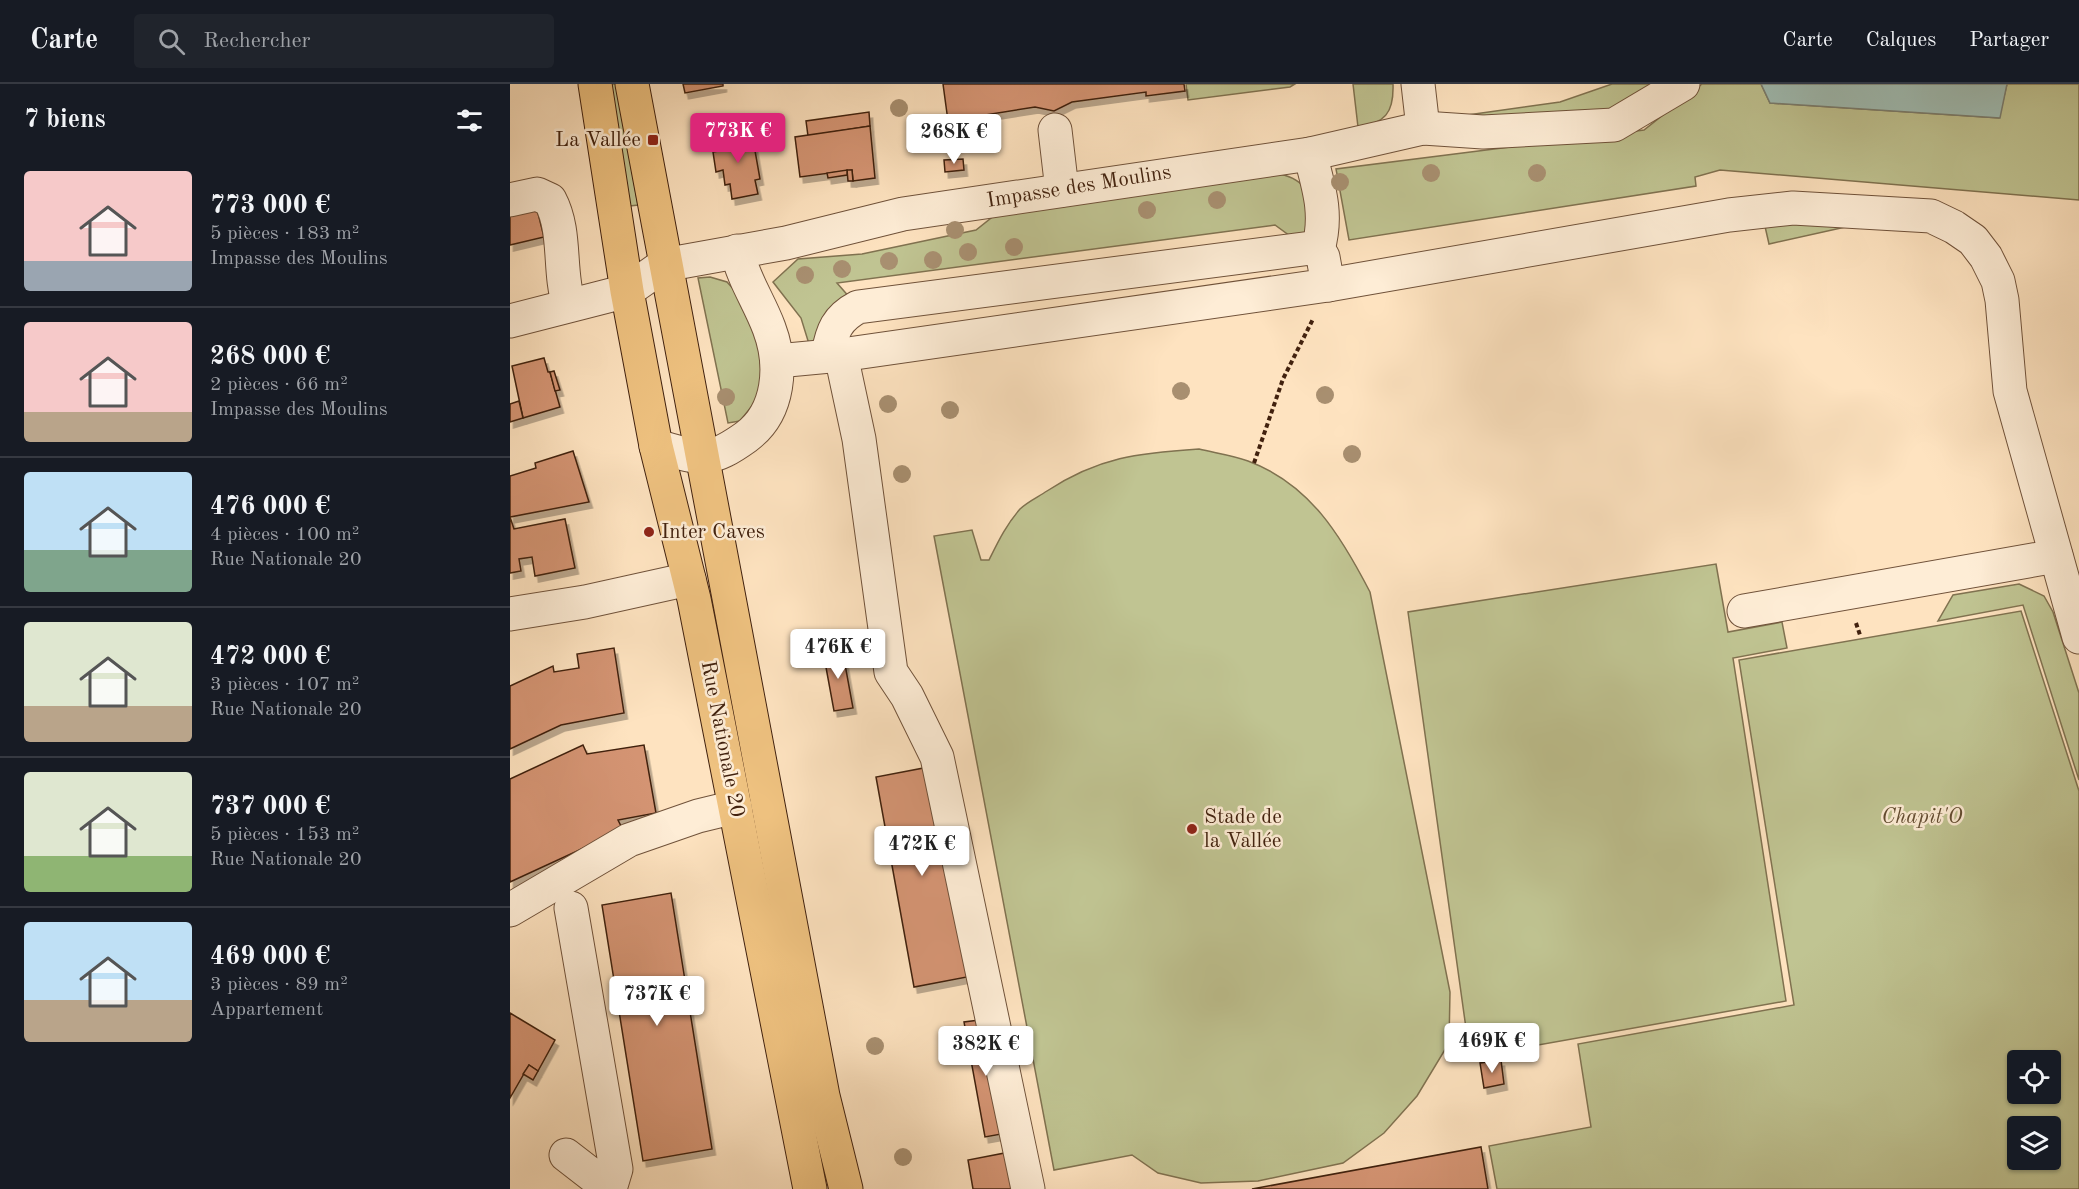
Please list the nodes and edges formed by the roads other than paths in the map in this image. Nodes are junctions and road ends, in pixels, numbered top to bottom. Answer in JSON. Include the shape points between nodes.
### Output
{"nodes":[{"id":1,"x":595,"y":84,"type":"edge"},
{"id":2,"x":632,"y":84,"type":"edge"},
{"id":3,"x":1418,"y":84,"type":"edge"},
{"id":4,"x":1683,"y":84,"type":"edge"},
{"id":5,"x":1423,"y":128,"type":"junction"},
{"id":6,"x":1055,"y":130,"type":"dead end"},
{"id":7,"x":1310,"y":154,"type":"junction"},
{"id":8,"x":1062,"y":190,"type":"junction"},
{"id":9,"x":510,"y":200,"type":"edge"},
{"id":10,"x":1318,"y":249,"type":"junction"},
{"id":11,"x":736,"y":251,"type":"junction"},
{"id":12,"x":664,"y":265,"type":"junction"},
{"id":13,"x":1329,"y":285,"type":"junction"},
{"id":14,"x":627,"y":291,"type":"junction"},
{"id":15,"x":569,"y":305,"type":"junction"},
{"id":16,"x":512,"y":312,"type":"edge"},
{"id":17,"x":835,"y":355,"type":"junction"},
{"id":18,"x":777,"y":361,"type":"junction"},
{"id":19,"x":656,"y":446,"type":"junction"},
{"id":20,"x":702,"y":459,"type":"junction"},
{"id":21,"x":2056,"y":556,"type":"junction"},
{"id":22,"x":689,"y":579,"type":"junction"},
{"id":23,"x":1744,"y":611,"type":"dead end"},
{"id":24,"x":510,"y":614,"type":"edge"},
{"id":25,"x":2079,"y":637,"type":"edge"},
{"id":26,"x":735,"y":807,"type":"junction"},
{"id":27,"x":571,"y":908,"type":"dead end"},
{"id":28,"x":510,"y":910,"type":"edge"},
{"id":29,"x":566,"y":1155,"type":"dead end"},
{"id":30,"x":810,"y":1189,"type":"edge"},
{"id":31,"x":846,"y":1189,"type":"edge"},
{"id":32,"x":1028,"y":1189,"type":"edge"}],
"edges":[{"from":1,"to":14,"type":"main road","name":"Rue Nationale 20"},
{"from":2,"to":12,"type":"main road","name":"Rue Nationale 20"},
{"from":3,"to":5,"type":"street"},
{"from":4,"to":5,"type":"street","name":"Impasse des Moulins","via":[[1614,125],[1483,132]]},
{"from":5,"to":7,"type":"street","name":"Impasse des Moulins"},
{"from":6,"to":8,"type":"street"},
{"from":7,"to":8,"type":"street","name":"Impasse des Moulins"},
{"from":7,"to":10,"type":"street","via":[[1324,207],[1324,230]]},
{"from":8,"to":11,"type":"street","name":"Impasse des Moulins","via":[[903,214],[786,243]]},
{"from":9,"to":15,"type":"street","via":[[537,194],[550,200],[562,248]]},
{"from":10,"to":13,"type":"street"},
{"from":10,"to":17,"type":"street","via":[[858,307],[845,314],[831,334]]},
{"from":11,"to":12,"type":"street","name":"Impasse des Moulins"},
{"from":11,"to":18,"type":"street","via":[[741,273],[770,329]]},
{"from":12,"to":14,"type":"street"},
{"from":12,"to":20,"type":"main road","name":"Rue Nationale 20"},
{"from":13,"to":17,"type":"street"},
{"from":13,"to":21,"type":"street","via":[[1740,214],[1793,208],[1930,216],[1973,240],[1998,281],[2010,391]]},
{"from":14,"to":15,"type":"street"},
{"from":14,"to":19,"type":"main road","name":"Rue Nationale 20"},
{"from":15,"to":16,"type":"street"},
{"from":17,"to":18,"type":"street"},
{"from":17,"to":32,"type":"street","via":[[859,439],[891,672],[908,696],[937,757]]},
{"from":18,"to":20,"type":"street","via":[[776,387],[759,428],[724,453]]},
{"from":19,"to":20,"type":"street"},
{"from":19,"to":22,"type":"main road","name":"Rue Nationale 20"},
{"from":20,"to":31,"type":"main road","name":"Rue Nationale 20","via":[[823,1096]]},
{"from":21,"to":23,"type":"street"},
{"from":21,"to":25,"type":"street"},
{"from":22,"to":24,"type":"street","via":[[640,592]]},
{"from":22,"to":26,"type":"main road","name":"Rue Nationale 20"},
{"from":26,"to":28,"type":"street","via":[[629,840]]},
{"from":26,"to":30,"type":"main road","name":"Rue Nationale 20"},
{"from":27,"to":29,"type":"street","via":[[616,1169],[610,1189]]}]}
